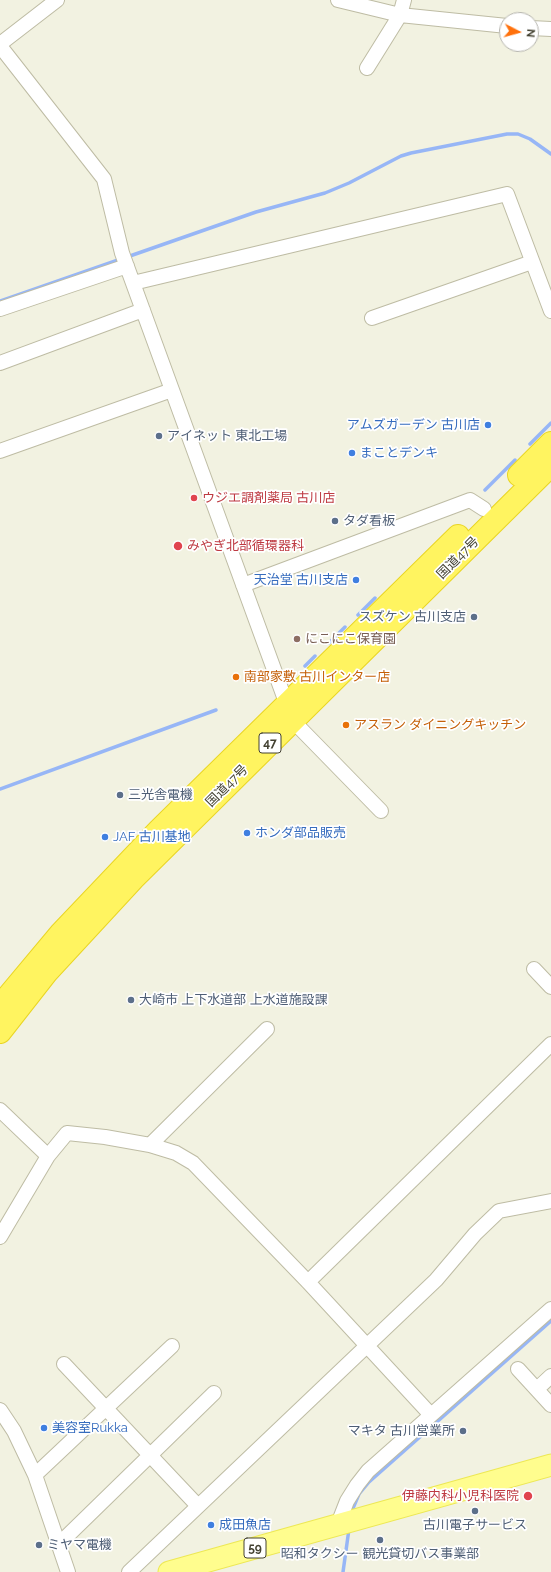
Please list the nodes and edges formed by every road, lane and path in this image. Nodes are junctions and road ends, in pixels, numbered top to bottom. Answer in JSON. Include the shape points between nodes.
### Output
{"nodes":[{"id":1,"x":57,"y":0,"type":"edge"},
{"id":2,"x":338,"y":0,"type":"edge"},
{"id":3,"x":404,"y":0,"type":"edge"},
{"id":4,"x":400,"y":15,"type":"junction"},
{"id":5,"x":499,"y":25,"type":"edge"},
{"id":6,"x":539,"y":28,"type":"edge"},
{"id":7,"x":551,"y":29,"type":"edge"},
{"id":8,"x":0,"y":45,"type":"edge"},
{"id":9,"x":367,"y":68,"type":"dead end"},
{"id":10,"x":125,"y":261,"type":"junction"},
{"id":11,"x":532,"y":262,"type":"junction"},
{"id":12,"x":133,"y":283,"type":"junction"},
{"id":13,"x":0,"y":309,"type":"edge"},
{"id":14,"x":143,"y":310,"type":"junction"},
{"id":15,"x":551,"y":311,"type":"edge"},
{"id":16,"x":372,"y":318,"type":"dead end"},
{"id":17,"x":0,"y":363,"type":"edge"},
{"id":18,"x":172,"y":390,"type":"junction"},
{"id":19,"x":551,"y":443,"type":"edge"},
{"id":20,"x":0,"y":451,"type":"edge"},
{"id":21,"x":551,"y":465,"type":"edge"},
{"id":22,"x":484,"y":509,"type":"junction"},
{"id":23,"x":243,"y":585,"type":"junction"},
{"id":24,"x":290,"y":713,"type":"junction"},
{"id":25,"x":381,"y":811,"type":"dead end"},
{"id":26,"x":534,"y":970,"type":"dead end"},
{"id":27,"x":551,"y":987,"type":"edge"},
{"id":28,"x":0,"y":1006,"type":"edge"},
{"id":29,"x":267,"y":1029,"type":"dead end"},
{"id":30,"x":0,"y":1032,"type":"edge"},
{"id":31,"x":551,"y":1044,"type":"edge"},
{"id":32,"x":0,"y":1110,"type":"edge"},
{"id":33,"x":150,"y":1145,"type":"junction"},
{"id":34,"x":48,"y":1156,"type":"junction"},
{"id":35,"x":551,"y":1201,"type":"edge"},
{"id":36,"x":0,"y":1237,"type":"edge"},
{"id":37,"x":308,"y":1282,"type":"junction"},
{"id":38,"x":551,"y":1309,"type":"edge"},
{"id":39,"x":365,"y":1345,"type":"junction"},
{"id":40,"x":172,"y":1346,"type":"dead end"},
{"id":41,"x":64,"y":1364,"type":"dead end"},
{"id":42,"x":518,"y":1369,"type":"dead end"},
{"id":43,"x":551,"y":1376,"type":"edge"},
{"id":44,"x":537,"y":1389,"type":"junction"},
{"id":45,"x":214,"y":1393,"type":"dead end"},
{"id":46,"x":551,"y":1405,"type":"edge"},
{"id":47,"x":106,"y":1408,"type":"junction"},
{"id":48,"x":0,"y":1410,"type":"edge"},
{"id":49,"x":431,"y":1415,"type":"junction"},
{"id":50,"x":151,"y":1455,"type":"junction"},
{"id":51,"x":551,"y":1465,"type":"edge"},
{"id":52,"x":35,"y":1475,"type":"junction"},
{"id":53,"x":198,"y":1506,"type":"junction"},
{"id":54,"x":345,"y":1522,"type":"junction"},
{"id":55,"x":59,"y":1544,"type":"junction"},
{"id":56,"x":182,"y":1570,"type":"edge"},
{"id":57,"x":68,"y":1572,"type":"edge"},
{"id":58,"x":130,"y":1572,"type":"edge"}],
"edges":[{"from":1,"to":8,"type":"street"},
{"from":2,"to":4,"type":"street"},
{"from":3,"to":4,"type":"street"},
{"from":4,"to":5,"type":"street"},
{"from":4,"to":9,"type":"street"},
{"from":6,"to":7,"type":"street"},
{"from":8,"to":10,"type":"street","via":[[104,180]]},
{"from":10,"to":12,"type":"street"},
{"from":10,"to":13,"type":"street"},
{"from":11,"to":12,"type":"street","via":[[507,194]]},
{"from":11,"to":15,"type":"street"},
{"from":11,"to":16,"type":"street"},
{"from":12,"to":14,"type":"street"},
{"from":14,"to":17,"type":"street"},
{"from":14,"to":18,"type":"street"},
{"from":18,"to":20,"type":"street"},
{"from":18,"to":23,"type":"street"},
{"from":19,"to":22,"type":"highway","name":"国道47号","number":"47"},
{"from":21,"to":24,"type":"highway","name":"国道47号","number":"47"},
{"from":22,"to":23,"type":"street","via":[[470,500]]},
{"from":22,"to":24,"type":"highway","name":"国道47号","number":"47"},
{"from":23,"to":24,"type":"street"},
{"from":24,"to":25,"type":"street"},
{"from":24,"to":28,"type":"highway","name":"国道47号","number":"47","via":[[153,835],[61,933]]},
{"from":24,"to":30,"type":"highway","name":"国道47号","number":"47","via":[[47,972]]},
{"from":26,"to":27,"type":"street"},
{"from":29,"to":33,"type":"street"},
{"from":31,"to":37,"type":"street"},
{"from":32,"to":34,"type":"street"},
{"from":33,"to":34,"type":"street","via":[[67,1133]]},
{"from":33,"to":37,"type":"street","via":[[176,1153],[193,1163]]},
{"from":34,"to":36,"type":"street"},
{"from":35,"to":39,"type":"street","via":[[499,1211],[475,1234],[436,1280]]},
{"from":37,"to":39,"type":"street"},
{"from":38,"to":49,"type":"street"},
{"from":39,"to":49,"type":"street"},
{"from":39,"to":53,"type":"street"},
{"from":40,"to":47,"type":"street"},
{"from":41,"to":47,"type":"street"},
{"from":42,"to":44,"type":"street"},
{"from":43,"to":44,"type":"street"},
{"from":44,"to":46,"type":"street"},
{"from":45,"to":50,"type":"street"},
{"from":47,"to":50,"type":"street"},
{"from":47,"to":52,"type":"street"},
{"from":48,"to":52,"type":"street","via":[[14,1431]]},
{"from":49,"to":54,"type":"street","via":[[368,1471],[346,1501]]},
{"from":50,"to":53,"type":"street"},
{"from":50,"to":55,"type":"street"},
{"from":51,"to":54,"type":"main road","number":"59"},
{"from":52,"to":55,"type":"street"},
{"from":53,"to":58,"type":"street"},
{"from":54,"to":56,"type":"main road","number":"59"},
{"from":55,"to":57,"type":"street"}]}
